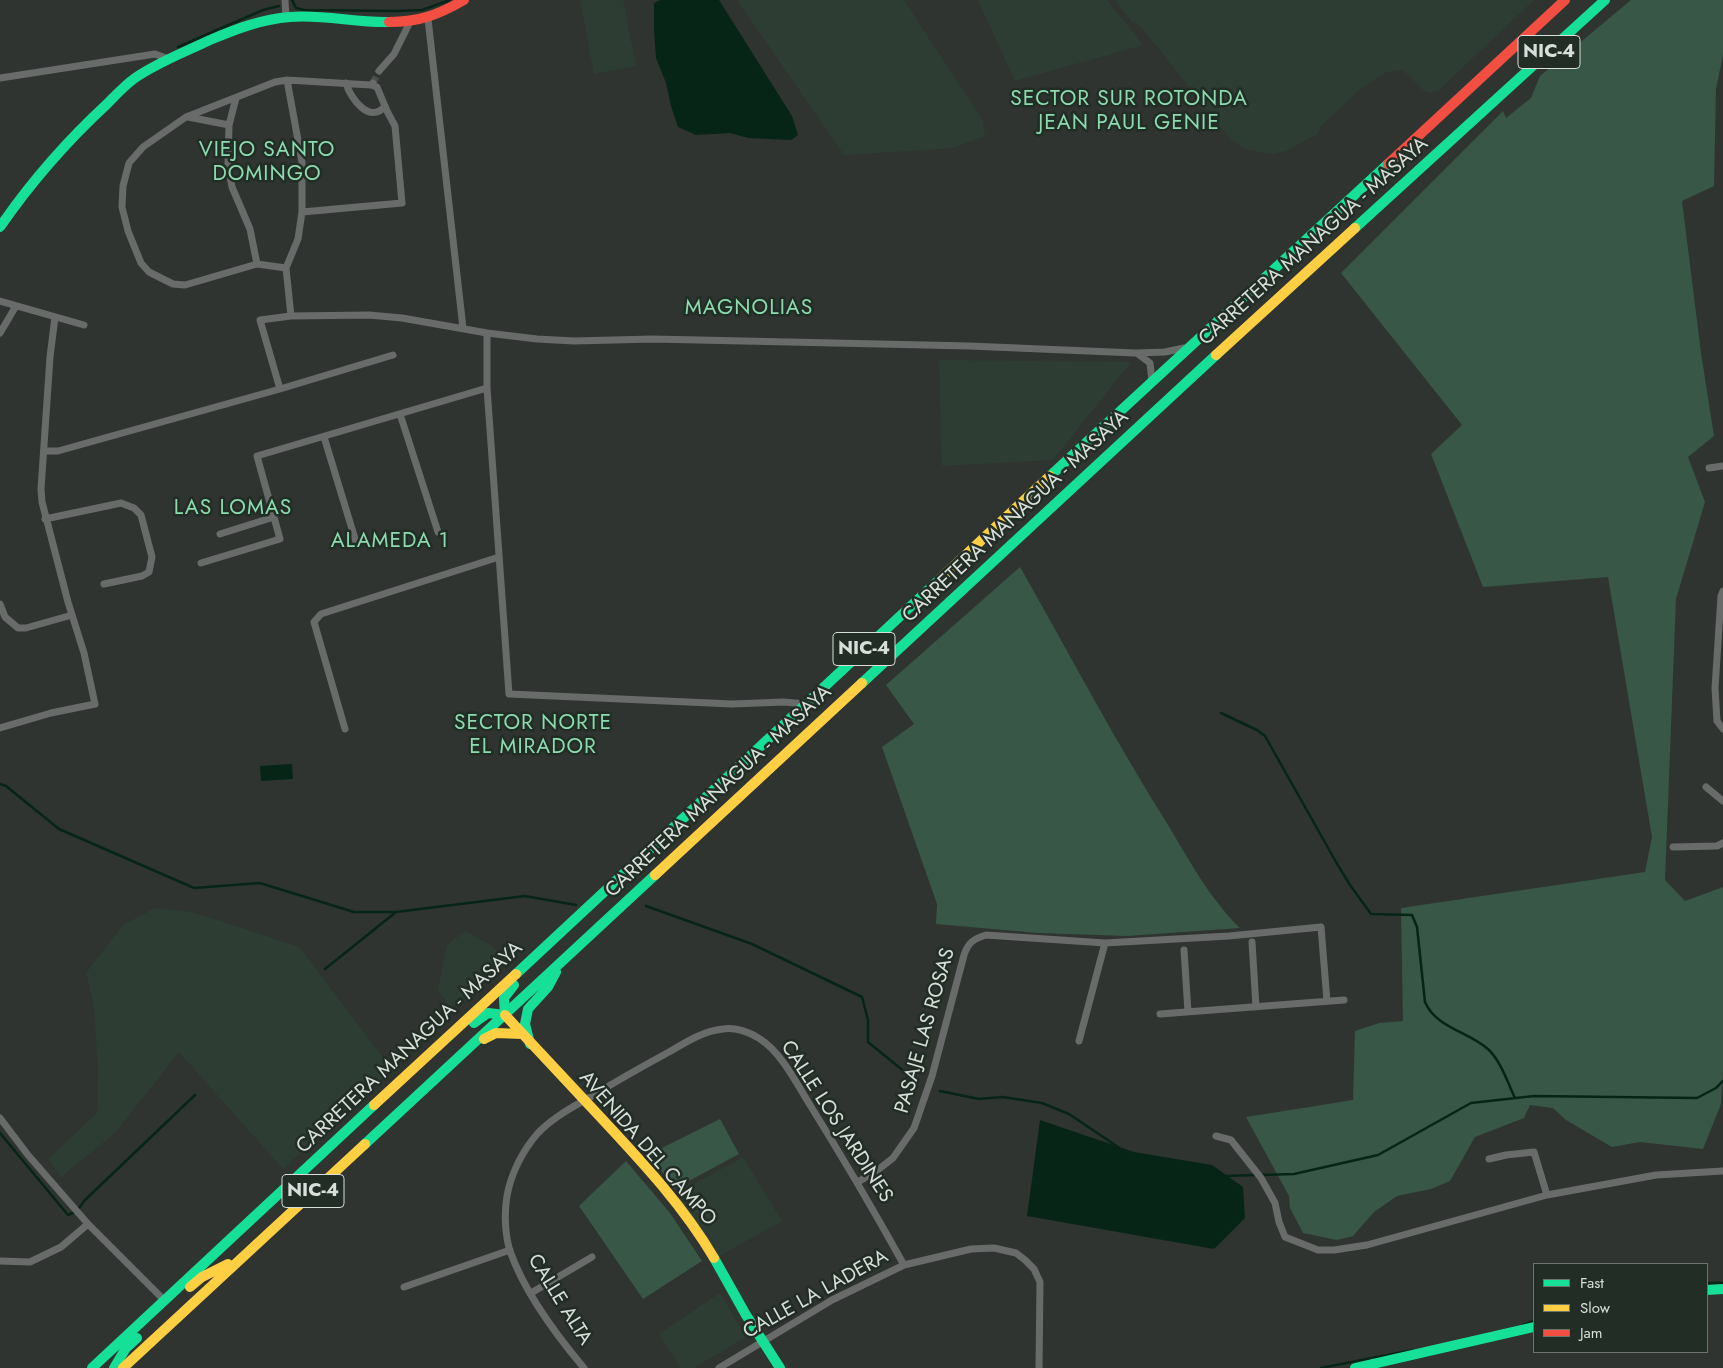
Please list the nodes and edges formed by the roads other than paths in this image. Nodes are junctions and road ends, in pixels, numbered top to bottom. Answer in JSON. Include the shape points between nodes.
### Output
{"nodes":[{"id":1,"x":285,"y":0,"type":"edge"},
{"id":2,"x":464,"y":0,"type":"edge"},
{"id":3,"x":1565,"y":0,"type":"edge"},
{"id":4,"x":1606,"y":0,"type":"edge"},
{"id":5,"x":286,"y":17,"type":"junction"},
{"id":6,"x":428,"y":19,"type":"junction"},
{"id":7,"x":410,"y":22,"type":"junction"},
{"id":8,"x":169,"y":59,"type":"junction"},
{"id":9,"x":379,"y":71,"type":"tunnel mouth"},
{"id":10,"x":0,"y":78,"type":"edge"},
{"id":11,"x":287,"y":80,"type":"junction"},
{"id":12,"x":346,"y":83,"type":"junction"},
{"id":13,"x":236,"y":98,"type":"junction"},
{"id":14,"x":385,"y":106,"type":"junction"},
{"id":15,"x":186,"y":117,"type":"junction"},
{"id":16,"x":229,"y":125,"type":"junction"},
{"id":17,"x":302,"y":212,"type":"junction"},
{"id":18,"x":0,"y":227,"type":"edge"},
{"id":19,"x":256,"y":264,"type":"junction"},
{"id":20,"x":286,"y":268,"type":"junction"},
{"id":21,"x":0,"y":301,"type":"edge"},
{"id":22,"x":16,"y":306,"type":"junction"},
{"id":23,"x":291,"y":316,"type":"junction"},
{"id":24,"x":55,"y":317,"type":"junction"},
{"id":25,"x":84,"y":325,"type":"dead end"},
{"id":26,"x":463,"y":328,"type":"junction"},
{"id":27,"x":0,"y":332,"type":"edge"},
{"id":28,"x":487,"y":333,"type":"junction"},
{"id":29,"x":1194,"y":344,"type":"junction"},
{"id":30,"x":1135,"y":353,"type":"junction"},
{"id":31,"x":394,"y":355,"type":"dead end"},
{"id":32,"x":1152,"y":383,"type":"junction"},
{"id":33,"x":487,"y":388,"type":"junction"},
{"id":34,"x":280,"y":389,"type":"junction"},
{"id":35,"x":400,"y":414,"type":"junction"},
{"id":36,"x":324,"y":437,"type":"junction"},
{"id":37,"x":44,"y":451,"type":"junction"},
{"id":38,"x":1723,"y":466,"type":"edge"},
{"id":39,"x":1709,"y":468,"type":"dead end"},
{"id":40,"x":274,"y":517,"type":"junction"},
{"id":41,"x":45,"y":519,"type":"junction"},
{"id":42,"x":438,"y":532,"type":"dead end"},
{"id":43,"x":220,"y":534,"type":"dead end"},
{"id":44,"x":356,"y":542,"type":"dead end"},
{"id":45,"x":499,"y":558,"type":"junction"},
{"id":46,"x":201,"y":563,"type":"dead end"},
{"id":47,"x":104,"y":584,"type":"dead end"},
{"id":48,"x":1723,"y":591,"type":"edge"},
{"id":49,"x":0,"y":604,"type":"edge"},
{"id":50,"x":72,"y":615,"type":"junction"},
{"id":51,"x":1720,"y":638,"type":"edge"},
{"id":52,"x":805,"y":704,"type":"junction"},
{"id":53,"x":0,"y":728,"type":"edge"},
{"id":54,"x":346,"y":729,"type":"dead end"},
{"id":55,"x":1723,"y":729,"type":"edge"},
{"id":56,"x":1706,"y":786,"type":"dead end"},
{"id":57,"x":1723,"y":801,"type":"edge"},
{"id":58,"x":1723,"y":843,"type":"edge"},
{"id":59,"x":1672,"y":847,"type":"dead end"},
{"id":60,"x":562,"y":930,"type":"junction"},
{"id":61,"x":1252,"y":942,"type":"dead end"},
{"id":62,"x":1105,"y":943,"type":"junction"},
{"id":63,"x":1184,"y":950,"type":"dead end"},
{"id":64,"x":560,"y":964,"type":"junction"},
{"id":65,"x":1344,"y":1000,"type":"dead end"},
{"id":66,"x":1327,"y":1001,"type":"junction"},
{"id":67,"x":1256,"y":1007,"type":"junction"},
{"id":68,"x":1188,"y":1012,"type":"junction"},
{"id":69,"x":1160,"y":1014,"type":"dead end"},
{"id":70,"x":504,"y":1015,"type":"junction"},
{"id":71,"x":522,"y":1034,"type":"junction"},
{"id":72,"x":1079,"y":1040,"type":"dead end"},
{"id":73,"x":475,"y":1043,"type":"junction"},
{"id":74,"x":530,"y":1044,"type":"junction"},
{"id":75,"x":422,"y":1061,"type":"junction"},
{"id":76,"x":585,"y":1101,"type":"junction"},
{"id":77,"x":0,"y":1118,"type":"edge"},
{"id":78,"x":1216,"y":1136,"type":"dead end"},
{"id":79,"x":1489,"y":1159,"type":"dead end"},
{"id":80,"x":1723,"y":1171,"type":"edge"},
{"id":81,"x":858,"y":1182,"type":"junction"},
{"id":82,"x":1547,"y":1196,"type":"junction"},
{"id":83,"x":88,"y":1224,"type":"junction"},
{"id":84,"x":510,"y":1250,"type":"junction"},
{"id":85,"x":592,"y":1257,"type":"dead end"},
{"id":86,"x":239,"y":1260,"type":"junction"},
{"id":87,"x":0,"y":1261,"type":"edge"},
{"id":88,"x":904,"y":1265,"type":"junction"},
{"id":89,"x":404,"y":1287,"type":"dead end"},
{"id":90,"x":1723,"y":1289,"type":"edge"},
{"id":91,"x":1708,"y":1290,"type":"edge"},
{"id":92,"x":531,"y":1293,"type":"junction"},
{"id":93,"x":165,"y":1301,"type":"junction"},
{"id":94,"x":1533,"y":1328,"type":"edge"},
{"id":95,"x":763,"y":1342,"type":"junction"},
{"id":96,"x":92,"y":1368,"type":"edge"},
{"id":97,"x":114,"y":1368,"type":"edge"},
{"id":98,"x":122,"y":1368,"type":"edge"},
{"id":99,"x":584,"y":1368,"type":"edge"},
{"id":100,"x":719,"y":1368,"type":"edge"},
{"id":101,"x":780,"y":1368,"type":"edge"},
{"id":102,"x":1040,"y":1368,"type":"edge"},
{"id":103,"x":1355,"y":1368,"type":"edge"}],
"edges":[{"from":1,"to":5,"type":"street"},
{"from":2,"to":6,"type":"main road"},
{"from":3,"to":29,"type":"main road","name":"CARRETERA MANAGUA - MASAYA","number":"NIC-4"},
{"from":4,"to":64,"type":"main road","name":"CARRETERA MANAGUA - MASAYA","number":"NIC-4","via":[[1272,303]]},
{"from":5,"to":7,"type":"main road"},
{"from":5,"to":8,"type":"main road","via":[[243,26]]},
{"from":6,"to":7,"type":"main road"},
{"from":6,"to":26,"type":"street"},
{"from":7,"to":9,"type":"street","via":[[394,54]]},
{"from":8,"to":10,"type":"street","via":[[155,54]]},
{"from":8,"to":18,"type":"main road","via":[[134,79],[86,123],[19,199]]},
{"from":11,"to":12,"type":"street"},
{"from":11,"to":13,"type":"street"},
{"from":11,"to":17,"type":"street","via":[[302,162]]},
{"from":12,"to":14,"type":"street","via":[[372,84],[377,87]]},
{"from":12,"to":14,"type":"street","via":[[354,101],[365,109],[374,112]]},
{"from":13,"to":15,"type":"street"},
{"from":13,"to":16,"type":"street"},
{"from":14,"to":17,"type":"street","via":[[396,126],[402,203]]},
{"from":15,"to":16,"type":"street"},
{"from":15,"to":19,"type":"street","via":[[143,147],[129,164],[122,207],[141,264],[173,284],[185,285]]},
{"from":16,"to":19,"type":"street","via":[[228,165],[232,187],[250,229]]},
{"from":17,"to":20,"type":"street","via":[[298,239]]},
{"from":19,"to":20,"type":"street"},
{"from":20,"to":23,"type":"street"},
{"from":21,"to":22,"type":"street"},
{"from":22,"to":24,"type":"street"},
{"from":22,"to":27,"type":"street"},
{"from":23,"to":26,"type":"street","via":[[369,315]]},
{"from":23,"to":34,"type":"street","via":[[260,320]]},
{"from":24,"to":25,"type":"street"},
{"from":24,"to":37,"type":"street"},
{"from":26,"to":28,"type":"street"},
{"from":28,"to":30,"type":"street","via":[[574,341],[970,346]]},
{"from":28,"to":33,"type":"street"},
{"from":29,"to":30,"type":"street","via":[[1165,352]]},
{"from":29,"to":32,"type":"main road","name":"CARRETERA MANAGUA - MASAYA","number":"NIC-4"},
{"from":30,"to":32,"type":"street","via":[[1150,363]]},
{"from":31,"to":34,"type":"street"},
{"from":32,"to":52,"type":"main road","name":"CARRETERA MANAGUA - MASAYA","number":"NIC-4"},
{"from":33,"to":35,"type":"street"},
{"from":33,"to":45,"type":"street"},
{"from":34,"to":37,"type":"street","via":[[58,451]]},
{"from":35,"to":36,"type":"street"},
{"from":35,"to":42,"type":"street"},
{"from":36,"to":40,"type":"street","via":[[257,456]]},
{"from":36,"to":44,"type":"street"},
{"from":37,"to":41,"type":"street","via":[[41,489]]},
{"from":38,"to":39,"type":"street"},
{"from":40,"to":43,"type":"street"},
{"from":40,"to":46,"type":"street","via":[[280,539]]},
{"from":41,"to":47,"type":"street","via":[[121,503],[141,515],[152,557],[149,572]]},
{"from":41,"to":50,"type":"street"},
{"from":45,"to":52,"type":"street","via":[[509,694]]},
{"from":45,"to":54,"type":"street","via":[[321,614],[314,622]]},
{"from":48,"to":51,"type":"street"},
{"from":49,"to":50,"type":"street","via":[[6,617],[18,628]]},
{"from":50,"to":53,"type":"street","via":[[95,704]]},
{"from":51,"to":55,"type":"street","via":[[1715,688],[1717,721]]},
{"from":52,"to":60,"type":"main road","name":"CARRETERA MANAGUA - MASAYA","number":"NIC-4"},
{"from":56,"to":57,"type":"street"},
{"from":58,"to":59,"type":"street","via":[[1717,846]]},
{"from":60,"to":70,"type":"main road","via":[[554,949],[506,993],[502,1002]]},
{"from":60,"to":75,"type":"main road","name":"CARRETERA MANAGUA - MASAYA","number":"NIC-4"},
{"from":61,"to":67,"type":"street"},
{"from":62,"to":66,"type":"street","via":[[1321,928]]},
{"from":62,"to":72,"type":"street"},
{"from":62,"to":81,"type":"street","name":"PASAJE LAS ROSAS","via":[[986,935],[974,938],[966,947],[932,1076],[914,1128],[893,1158]]},
{"from":63,"to":68,"type":"street"},
{"from":64,"to":70,"type":"main road","name":"CARRETERA MANAGUA - MASAYA","number":"NIC-4"},
{"from":64,"to":74,"type":"main road","via":[[548,987],[528,1009],[525,1024]]},
{"from":65,"to":66,"type":"street"},
{"from":66,"to":67,"type":"street"},
{"from":67,"to":68,"type":"street"},
{"from":68,"to":69,"type":"street"},
{"from":70,"to":71,"type":"main road","name":"AVENIDA DEL CAMPO"},
{"from":70,"to":73,"type":"main road","name":"CARRETERA MANAGUA - MASAYA","number":"NIC-4"},
{"from":70,"to":75,"type":"main road","via":[[487,1012],[444,1049]]},
{"from":71,"to":73,"type":"main road","via":[[496,1033]]},
{"from":71,"to":74,"type":"main road","name":"AVENIDA DEL CAMPO"},
{"from":73,"to":86,"type":"main road","name":"CARRETERA MANAGUA - MASAYA","number":"NIC-4"},
{"from":74,"to":76,"type":"main road","name":"AVENIDA DEL CAMPO"},
{"from":75,"to":93,"type":"main road","name":"CARRETERA MANAGUA - MASAYA","number":"NIC-4"},
{"from":76,"to":81,"type":"street","name":"CALLE LOS JARDINES","via":[[702,1034],[739,1029],[770,1047],[785,1066]]},
{"from":76,"to":84,"type":"street","name":"CALLE ALTA","via":[[556,1118],[539,1133],[514,1171],[507,1196]]},
{"from":76,"to":95,"type":"main road","name":"AVENIDA DEL CAMPO","via":[[677,1203],[703,1240]]},
{"from":77,"to":83,"type":"street"},
{"from":78,"to":82,"type":"street","via":[[1231,1140],[1261,1178],[1275,1203],[1285,1237],[1318,1250],[1368,1246]]},
{"from":79,"to":82,"type":"street","via":[[1534,1152]]},
{"from":80,"to":82,"type":"street","via":[[1656,1175]]},
{"from":81,"to":88,"type":"street","name":"CALLE LOS JARDINES"},
{"from":83,"to":87,"type":"street","via":[[61,1247],[30,1262]]},
{"from":83,"to":93,"type":"street"},
{"from":84,"to":89,"type":"street"},
{"from":84,"to":92,"type":"street","name":"CALLE ALTA"},
{"from":85,"to":92,"type":"street"},
{"from":86,"to":93,"type":"main road","via":[[202,1277],[175,1300]]},
{"from":86,"to":98,"type":"main road","name":"CARRETERA MANAGUA - MASAYA","number":"NIC-4"},
{"from":88,"to":95,"type":"street","name":"CALLE LA LADERA","via":[[832,1300]]},
{"from":88,"to":102,"type":"street","name":"CALLE LA LADERA","via":[[970,1249],[994,1248],[1016,1253],[1026,1260],[1041,1285]]},
{"from":90,"to":91,"type":"main road"},
{"from":92,"to":99,"type":"street","name":"CALLE ALTA"},
{"from":93,"to":96,"type":"main road","name":"CARRETERA MANAGUA - MASAYA","number":"NIC-4"},
{"from":93,"to":97,"type":"main road","via":[[159,1315],[126,1348]]},
{"from":94,"to":103,"type":"main road"},
{"from":95,"to":100,"type":"street","name":"CALLE LA LADERA"},
{"from":95,"to":101,"type":"main road","name":"AVENIDA DEL CAMPO"}]}
